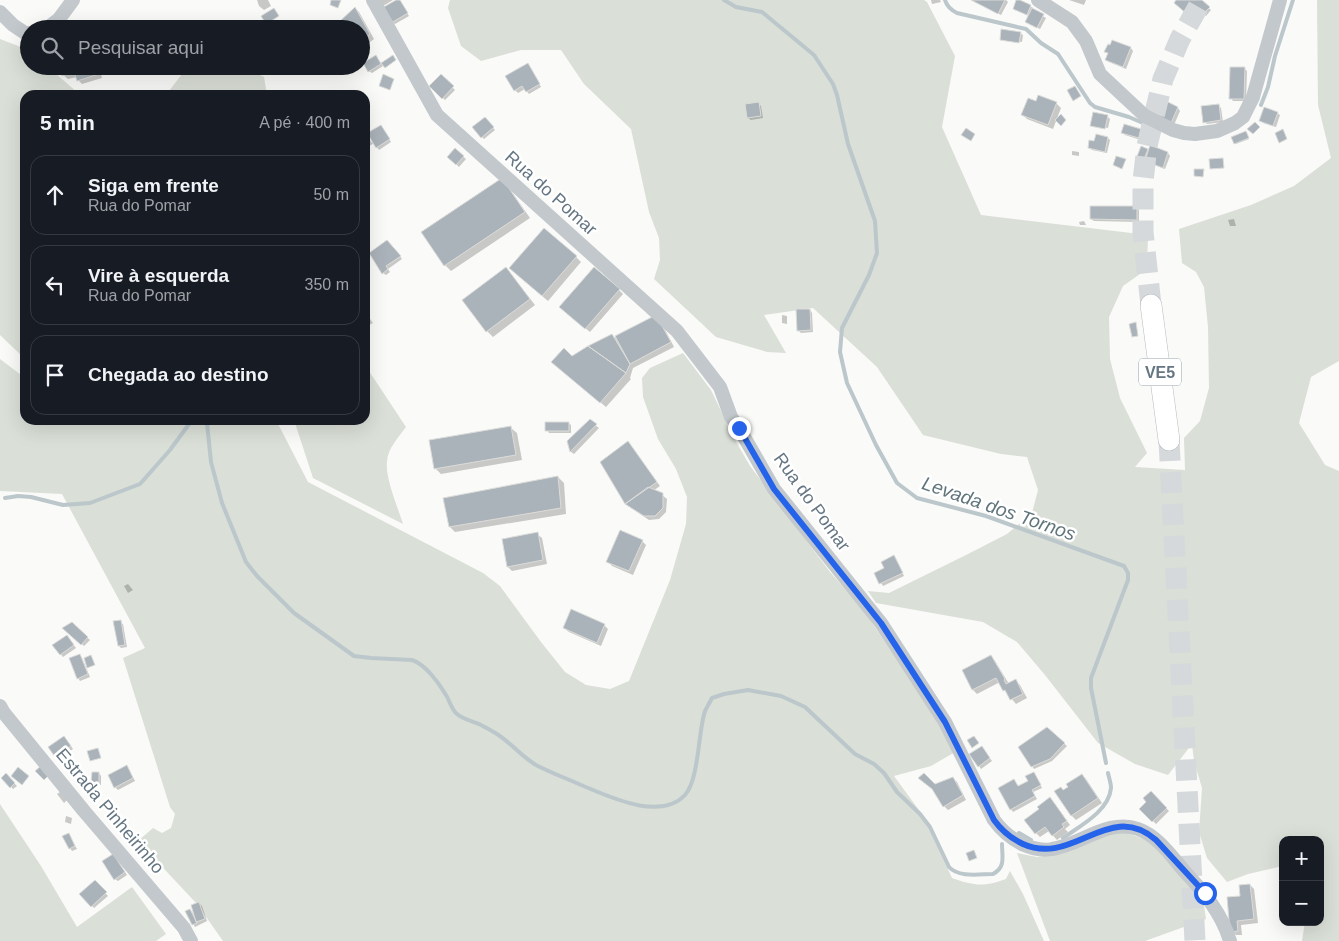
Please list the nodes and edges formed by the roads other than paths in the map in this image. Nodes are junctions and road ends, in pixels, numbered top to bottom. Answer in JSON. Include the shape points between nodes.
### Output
{"nodes":[{"id":1,"x":73,"y":0,"type":"edge"},
{"id":2,"x":374,"y":0,"type":"edge"},
{"id":3,"x":1038,"y":0,"type":"edge"},
{"id":4,"x":1280,"y":0,"type":"edge"},
{"id":5,"x":0,"y":12,"type":"edge"},
{"id":6,"x":59,"y":20,"type":"edge"},
{"id":7,"x":20,"y":30,"type":"edge"},
{"id":8,"x":1151,"y":305,"type":"tunnel mouth"},
{"id":9,"x":1169,"y":440,"type":"tunnel mouth"},
{"id":10,"x":0,"y":706,"type":"edge"},
{"id":11,"x":190,"y":941,"type":"edge"},
{"id":12,"x":1230,"y":941,"type":"edge"}],
"edges":[{"from":1,"to":6,"type":"street"},
{"from":2,"to":12,"type":"street","name":"Rua do Pomar","via":[[437,115],[677,331],[720,387],[731,417],[774,489],[881,623],[945,722],[1001,830],[1031,848],[1051,850],[1112,827],[1126,826],[1145,831],[1205,893]]},
{"from":3,"to":4,"type":"street","via":[[1072,22],[1086,41],[1100,74],[1145,116],[1184,134],[1195,134],[1217,131],[1243,117],[1254,97]]},
{"from":5,"to":7,"type":"street"},
{"from":8,"to":9,"type":"main road","number":"VE5"},
{"from":10,"to":11,"type":"street","name":"Estrada Pinheirinho","via":[[184,928]]}]}
